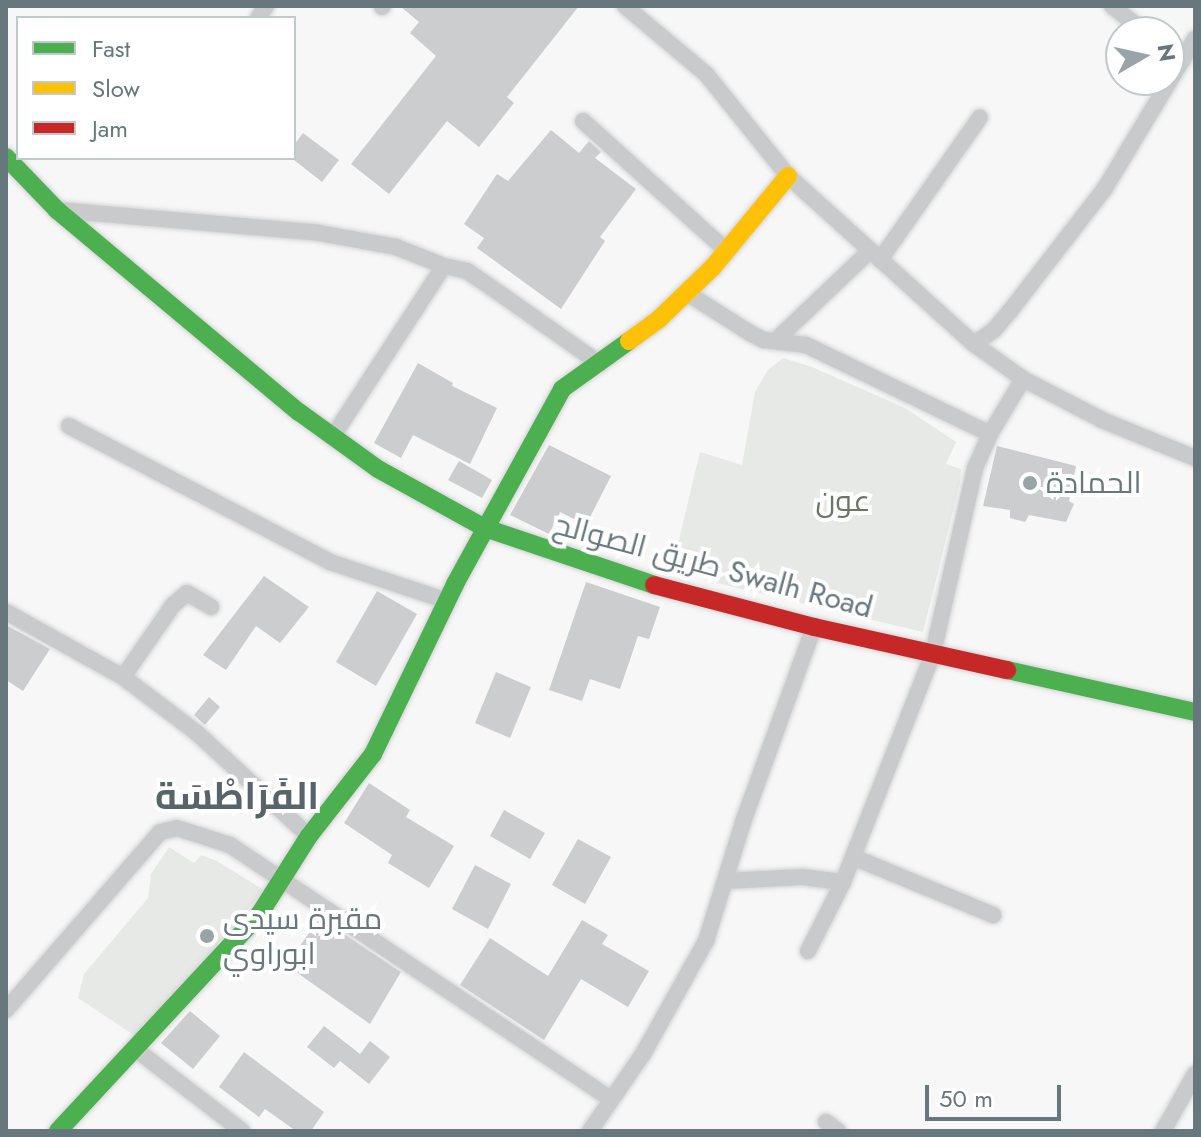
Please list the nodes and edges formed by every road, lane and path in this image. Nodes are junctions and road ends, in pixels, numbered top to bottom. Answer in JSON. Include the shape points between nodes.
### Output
{"nodes":[{"id":1,"x":625,"y":6,"type":"edge"},
{"id":2,"x":1157,"y":96,"type":"edge"},
{"id":3,"x":980,"y":117,"type":"dead end"},
{"id":4,"x":583,"y":121,"type":"dead end"},
{"id":5,"x":6,"y":157,"type":"edge"},
{"id":6,"x":788,"y":176,"type":"junction"},
{"id":7,"x":57,"y":210,"type":"junction"},
{"id":8,"x":727,"y":251,"type":"junction"},
{"id":9,"x":875,"y":256,"type":"junction"},
{"id":10,"x":444,"y":266,"type":"junction"},
{"id":11,"x":687,"y":293,"type":"junction"},
{"id":12,"x":775,"y":341,"type":"junction"},
{"id":13,"x":974,"y":344,"type":"junction"},
{"id":14,"x":600,"y":364,"type":"junction"},
{"id":15,"x":1023,"y":379,"type":"junction"},
{"id":16,"x":69,"y":426,"type":"dead end"},
{"id":17,"x":990,"y":434,"type":"junction"},
{"id":18,"x":333,"y":436,"type":"junction"},
{"id":19,"x":1195,"y":458,"type":"edge"},
{"id":20,"x":485,"y":528,"type":"junction"},
{"id":21,"x":447,"y":601,"type":"junction"},
{"id":22,"x":211,"y":607,"type":"dead end"},
{"id":23,"x":6,"y":612,"type":"edge"},
{"id":24,"x":814,"y":627,"type":"junction"},
{"id":25,"x":933,"y":653,"type":"junction"},
{"id":26,"x":123,"y":677,"type":"junction"},
{"id":27,"x":1194,"y":712,"type":"edge"},
{"id":28,"x":309,"y":836,"type":"junction"},
{"id":29,"x":853,"y":857,"type":"junction"},
{"id":30,"x":725,"y":881,"type":"junction"},
{"id":31,"x":281,"y":882,"type":"junction"},
{"id":32,"x":843,"y":882,"type":"junction"},
{"id":33,"x":993,"y":915,"type":"dead end"},
{"id":34,"x":808,"y":951,"type":"dead end"},
{"id":35,"x":6,"y":1010,"type":"edge"},
{"id":36,"x":134,"y":1048,"type":"junction"},
{"id":37,"x":1195,"y":1074,"type":"edge"},
{"id":38,"x":611,"y":1099,"type":"junction"},
{"id":39,"x":58,"y":1131,"type":"edge"},
{"id":40,"x":242,"y":1131,"type":"edge"},
{"id":41,"x":590,"y":1131,"type":"edge"},
{"id":42,"x":1163,"y":1131,"type":"edge"}],
"edges":[{"from":1,"to":6,"type":"street","via":[[706,74]]},
{"from":2,"to":13,"type":"street","via":[[1139,136],[1051,261],[994,330]]},
{"from":3,"to":9,"type":"street"},
{"from":4,"to":8,"type":"street"},
{"from":5,"to":7,"type":"street","name":"طريق الصوالح Swalh Road"},
{"from":6,"to":8,"type":"street"},
{"from":6,"to":9,"type":"street"},
{"from":7,"to":10,"type":"street","via":[[319,233],[396,247]]},
{"from":7,"to":18,"type":"street","name":"طريق الصوالح Swalh Road"},
{"from":8,"to":11,"type":"street"},
{"from":9,"to":12,"type":"street"},
{"from":9,"to":13,"type":"street"},
{"from":10,"to":14,"type":"street","via":[[467,271]]},
{"from":10,"to":18,"type":"street"},
{"from":11,"to":12,"type":"street","via":[[750,333]]},
{"from":11,"to":14,"type":"street"},
{"from":12,"to":17,"type":"street","via":[[806,345]]},
{"from":13,"to":15,"type":"street"},
{"from":14,"to":20,"type":"street","via":[[562,389]]},
{"from":15,"to":17,"type":"street"},
{"from":15,"to":19,"type":"street","via":[[1102,420]]},
{"from":16,"to":21,"type":"street","via":[[330,562]]},
{"from":17,"to":25,"type":"street","via":[[975,468]]},
{"from":18,"to":20,"type":"street","name":"طريق الصوالح Swalh Road","via":[[378,469]]},
{"from":20,"to":21,"type":"street"},
{"from":20,"to":24,"type":"street","name":"طريق الصوالح Swalh Road","via":[[633,579]]},
{"from":21,"to":28,"type":"street","via":[[373,754]]},
{"from":22,"to":26,"type":"street","via":[[187,593]]},
{"from":23,"to":26,"type":"street"},
{"from":24,"to":25,"type":"street","name":"طريق الصوالح Swalh Road"},
{"from":24,"to":30,"type":"street"},
{"from":25,"to":27,"type":"street","name":"طريق الصوالح Swalh Road"},
{"from":25,"to":29,"type":"street"},
{"from":26,"to":28,"type":"street","via":[[197,733]]},
{"from":28,"to":31,"type":"street"},
{"from":29,"to":32,"type":"street"},
{"from":29,"to":33,"type":"street"},
{"from":30,"to":32,"type":"street","via":[[802,877]]},
{"from":30,"to":38,"type":"street","via":[[690,972]]},
{"from":31,"to":35,"type":"street","via":[[230,845],[177,828],[160,832]]},
{"from":31,"to":36,"type":"street","via":[[252,924]]},
{"from":31,"to":38,"type":"street"},
{"from":32,"to":34,"type":"street"},
{"from":36,"to":39,"type":"street"},
{"from":36,"to":40,"type":"street"},
{"from":37,"to":42,"type":"street"},
{"from":38,"to":41,"type":"street"}]}
